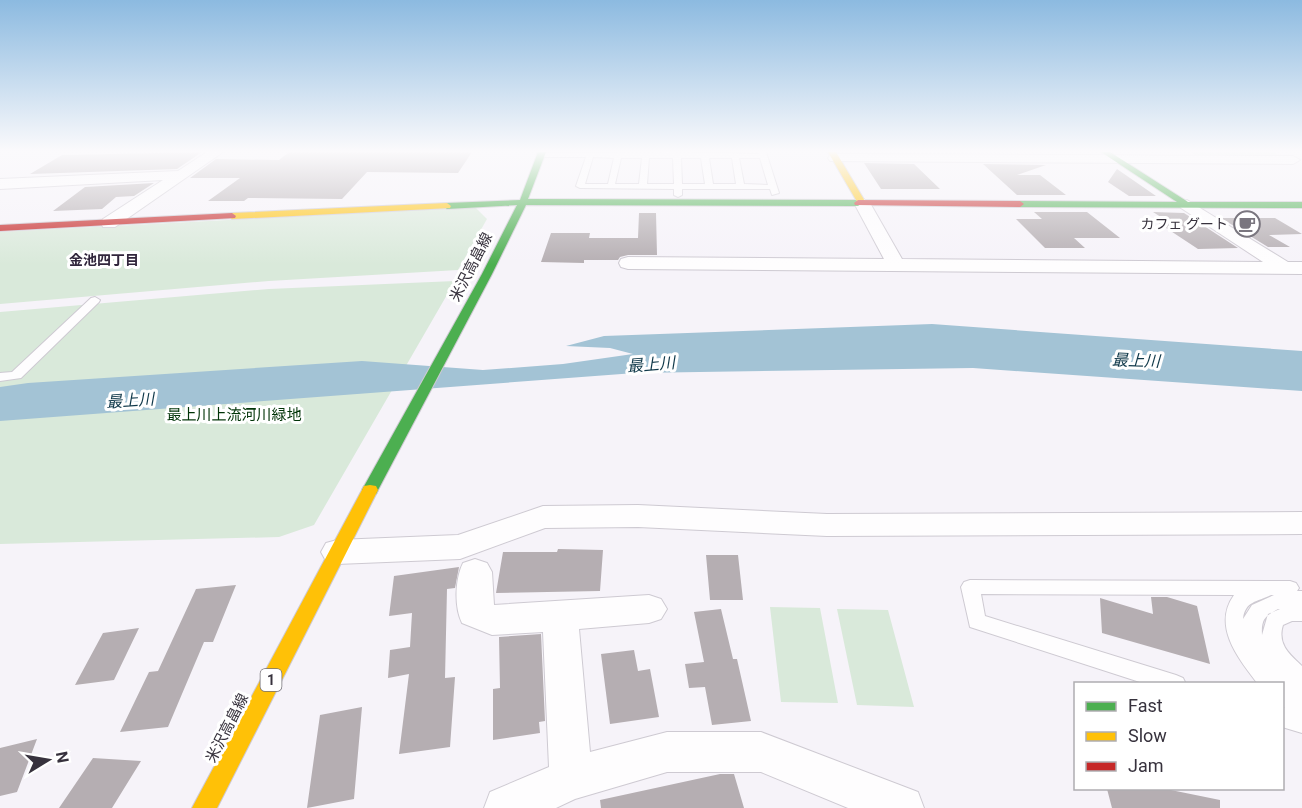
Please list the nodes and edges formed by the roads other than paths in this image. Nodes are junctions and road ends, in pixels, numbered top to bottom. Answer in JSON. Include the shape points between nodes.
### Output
{"nodes":[{"id":1,"x":158,"y":190,"type":"edge"},
{"id":2,"x":528,"y":190,"type":"edge"},
{"id":3,"x":678,"y":190,"type":"edge"},
{"id":4,"x":774,"y":190,"type":"edge"},
{"id":5,"x":854,"y":190,"type":"edge"},
{"id":6,"x":1163,"y":190,"type":"edge"},
{"id":7,"x":523,"y":202,"type":"junction"},
{"id":8,"x":678,"y":203,"type":"junction"},
{"id":9,"x":778,"y":203,"type":"junction"},
{"id":10,"x":862,"y":203,"type":"junction"},
{"id":11,"x":1187,"y":205,"type":"junction"},
{"id":12,"x":1302,"y":205,"type":"edge"},
{"id":13,"x":109,"y":223,"type":"junction"},
{"id":14,"x":0,"y":228,"type":"edge"},
{"id":15,"x":628,"y":263,"type":"dead end"},
{"id":16,"x":896,"y":265,"type":"junction"},
{"id":17,"x":1292,"y":268,"type":"edge"},
{"id":18,"x":94,"y":300,"type":"dead end"},
{"id":19,"x":0,"y":377,"type":"edge"},
{"id":20,"x":1302,"y":522,"type":"edge"},
{"id":21,"x":337,"y":552,"type":"junction"},
{"id":22,"x":475,"y":572,"type":"dead end"},
{"id":23,"x":1298,"y":591,"type":"edge"},
{"id":24,"x":649,"y":609,"type":"dead end"},
{"id":25,"x":1302,"y":613,"type":"edge"},
{"id":26,"x":560,"y":616,"type":"junction"},
{"id":27,"x":1302,"y":679,"type":"edge"},
{"id":28,"x":1170,"y":682,"type":"edge"},
{"id":29,"x":1269,"y":682,"type":"edge"},
{"id":30,"x":1302,"y":692,"type":"edge"},
{"id":31,"x":1284,"y":695,"type":"edge"},
{"id":32,"x":1302,"y":709,"type":"edge"},
{"id":33,"x":1284,"y":718,"type":"edge"},
{"id":34,"x":1302,"y":723,"type":"edge"},
{"id":35,"x":571,"y":779,"type":"junction"},
{"id":36,"x":204,"y":808,"type":"edge"},
{"id":37,"x":506,"y":808,"type":"edge"},
{"id":38,"x":902,"y":808,"type":"edge"}],
"edges":[{"from":1,"to":13,"type":"street"},
{"from":2,"to":7,"type":"main road","name":"米沢高畠線"},
{"from":3,"to":8,"type":"lane"},
{"from":4,"to":9,"type":"lane"},
{"from":5,"to":10,"type":"main road"},
{"from":6,"to":11,"type":"main road"},
{"from":7,"to":8,"type":"main road"},
{"from":7,"to":13,"type":"main road"},
{"from":7,"to":21,"type":"main road","name":"米沢高畠線","number":"1"},
{"from":8,"to":9,"type":"main road"},
{"from":9,"to":10,"type":"main road"},
{"from":10,"to":11,"type":"main road"},
{"from":10,"to":16,"type":"street"},
{"from":11,"to":12,"type":"main road"},
{"from":11,"to":17,"type":"street"},
{"from":13,"to":14,"type":"main road"},
{"from":15,"to":16,"type":"street"},
{"from":16,"to":17,"type":"street"},
{"from":18,"to":19,"type":"lane","via":[[16,375]]},
{"from":20,"to":21,"type":"street","via":[[827,525],[638,516],[543,517],[460,547]]},
{"from":21,"to":36,"type":"main road","name":"米沢高畠線","number":"1"},
{"from":22,"to":26,"type":"street","via":[[476,613],[492,620]]},
{"from":23,"to":28,"type":"lane","via":[[970,587],[977,621]]},
{"from":23,"to":29,"type":"lane","via":[[1262,591],[1241,600],[1235,612],[1235,630],[1247,655]]},
{"from":23,"to":30,"type":"lane","via":[[1259,609],[1252,620],[1252,634],[1260,653]]},
{"from":24,"to":26,"type":"street"},
{"from":25,"to":27,"type":"lane","via":[[1290,613],[1275,620],[1270,629],[1271,645],[1278,656]]},
{"from":26,"to":35,"type":"street"},
{"from":31,"to":32,"type":"lane"},
{"from":33,"to":34,"type":"lane"},
{"from":35,"to":37,"type":"street"},
{"from":35,"to":38,"type":"street","via":[[667,752],[760,752]]}]}
